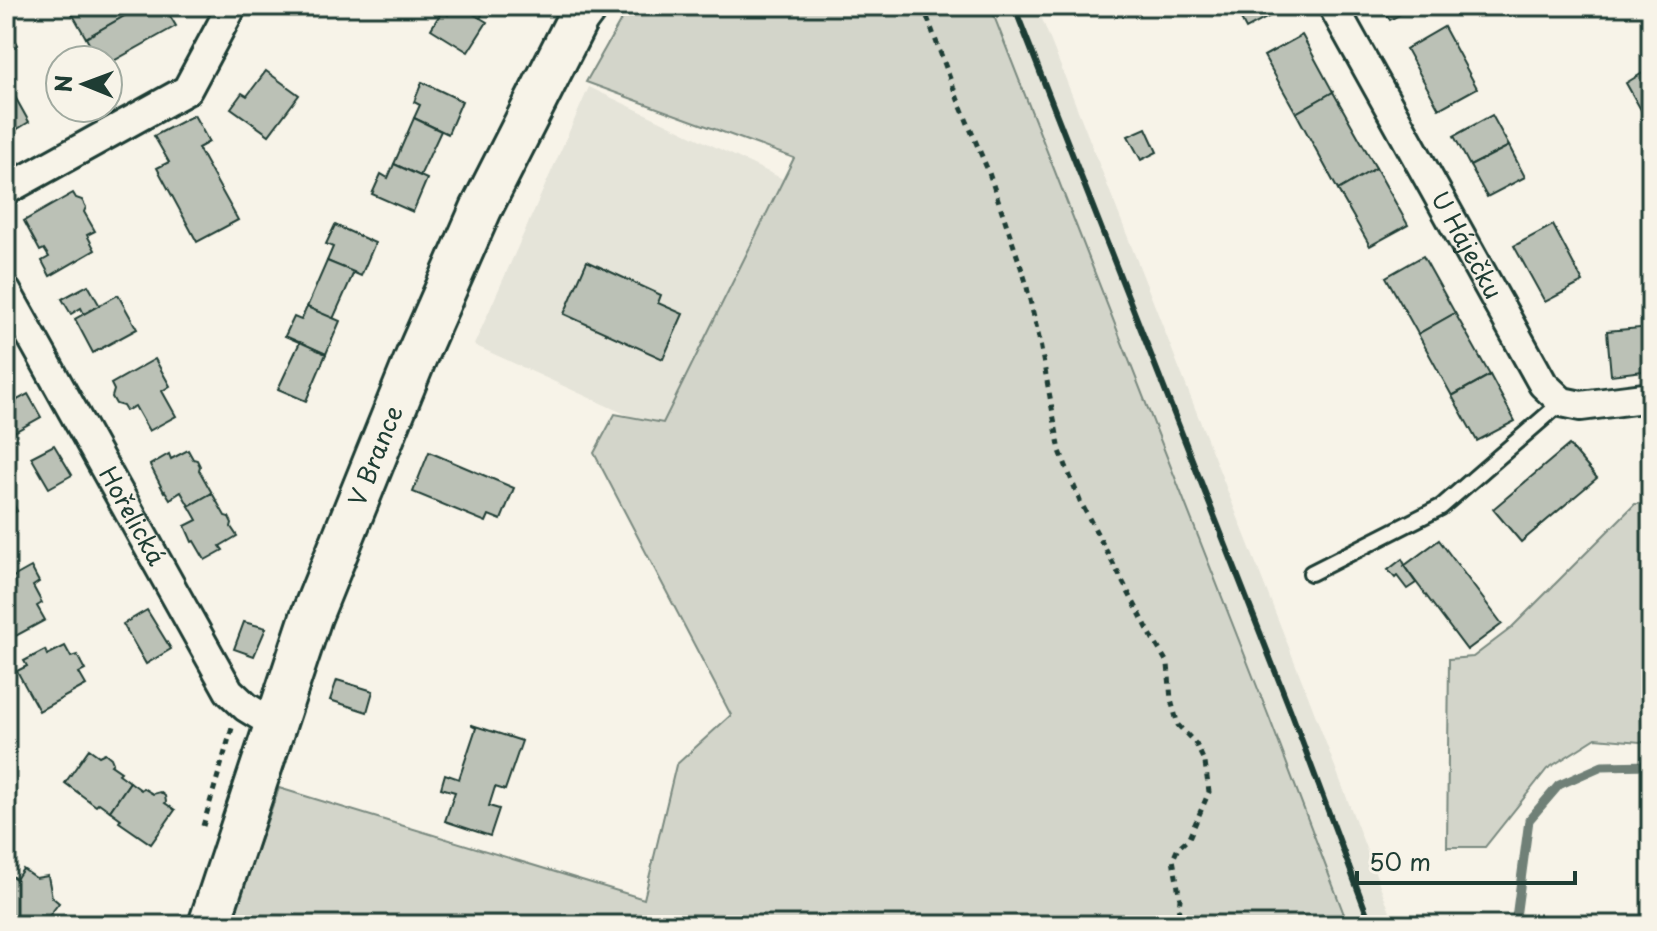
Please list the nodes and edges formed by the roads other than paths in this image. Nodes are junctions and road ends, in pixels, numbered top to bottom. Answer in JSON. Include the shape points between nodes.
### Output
{"nodes":[{"id":1,"x":232,"y":6,"type":"edge"},
{"id":2,"x":587,"y":6,"type":"edge"},
{"id":3,"x":1333,"y":6,"type":"edge"},
{"id":4,"x":6,"y":190,"type":"edge"},
{"id":5,"x":6,"y":291,"type":"edge"},
{"id":6,"x":1651,"y":397,"type":"edge"},
{"id":7,"x":1562,"y":402,"type":"junction"},
{"id":8,"x":1311,"y":573,"type":"dead end"},
{"id":9,"x":275,"y":725,"type":"junction"},
{"id":10,"x":209,"y":925,"type":"edge"}],
"edges":[{"from":1,"to":4,"type":"street","via":[[187,90]]},
{"from":2,"to":9,"type":"main road","name":"V Brance","via":[[481,209],[416,357],[311,617]]},
{"from":3,"to":7,"type":"street","name":"U Háječku","via":[[1543,384]]},
{"from":5,"to":9,"type":"street","name":"Hořelická","via":[[229,691]]},
{"from":6,"to":7,"type":"street","via":[[1581,406]]},
{"from":7,"to":8,"type":"lane","via":[[1441,507]]},
{"from":9,"to":10,"type":"main road","name":"V Brance"}]}
